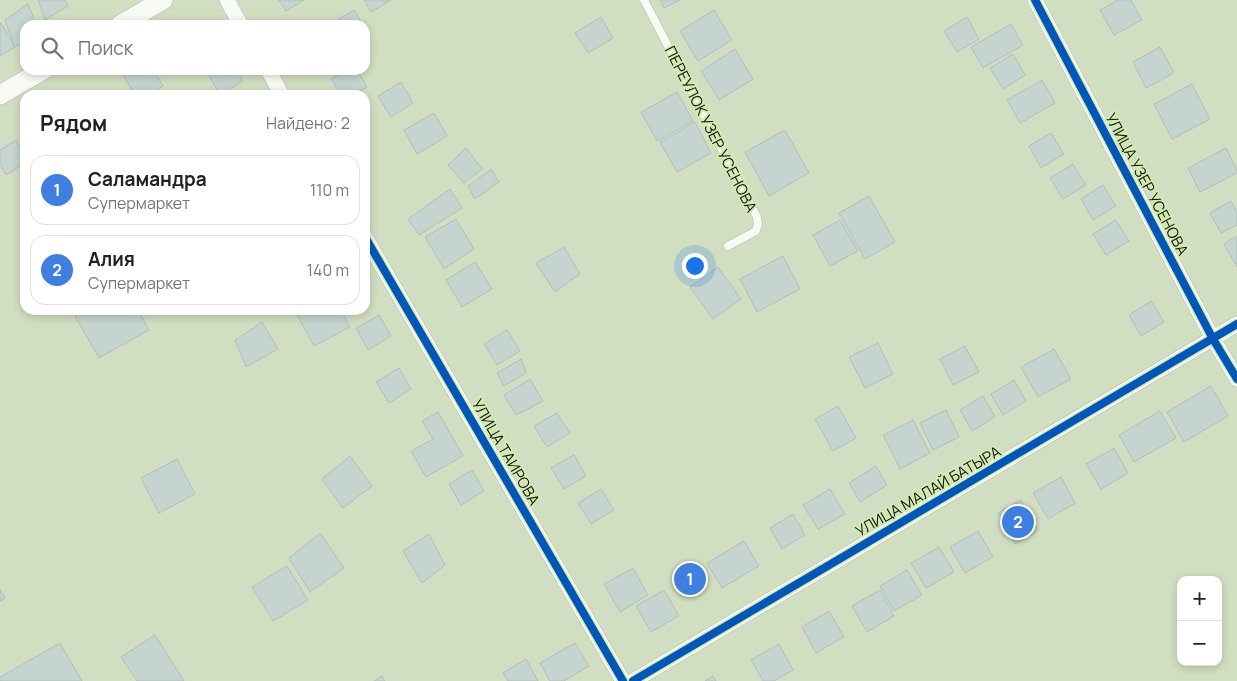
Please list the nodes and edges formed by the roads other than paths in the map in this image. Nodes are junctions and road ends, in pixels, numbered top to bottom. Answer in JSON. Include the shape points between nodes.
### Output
{"nodes":[{"id":1,"x":162,"y":0,"type":"edge"},
{"id":2,"x":227,"y":0,"type":"edge"},
{"id":3,"x":644,"y":0,"type":"edge"},
{"id":4,"x":1034,"y":0,"type":"edge"},
{"id":5,"x":128,"y":20,"type":"edge"},
{"id":6,"x":239,"y":20,"type":"edge"},
{"id":7,"x":34,"y":75,"type":"edge"},
{"id":8,"x":271,"y":75,"type":"edge"},
{"id":9,"x":279,"y":90,"type":"edge"},
{"id":10,"x":0,"y":95,"type":"edge"},
{"id":11,"x":728,"y":246,"type":"dead end"},
{"id":12,"x":370,"y":247,"type":"edge"},
{"id":13,"x":1237,"y":324,"type":"edge"},
{"id":14,"x":1213,"y":340,"type":"junction"},
{"id":15,"x":1237,"y":379,"type":"edge"},
{"id":16,"x":623,"y":681,"type":"edge"},
{"id":17,"x":633,"y":681,"type":"edge"}],
"edges":[{"from":1,"to":5,"type":"street"},
{"from":2,"to":6,"type":"street"},
{"from":3,"to":11,"type":"lane","name":"ПЕРЕУЛОК УЗЕР УСЕНОВА","via":[[757,217],[756,230]]},
{"from":4,"to":14,"type":"street","name":"УЛИЦА УЗЕР УСЕНОВА"},
{"from":7,"to":10,"type":"street"},
{"from":8,"to":9,"type":"street"},
{"from":12,"to":16,"type":"street","name":"УЛИЦА ТАИРОВА"},
{"from":13,"to":14,"type":"street","name":"УЛИЦА МАЛАЙ БАТЫРА"},
{"from":14,"to":15,"type":"street","name":"УЛИЦА УЗЕР УСЕНОВА"},
{"from":14,"to":17,"type":"street","name":"УЛИЦА МАЛАЙ БАТЫРА"}]}
